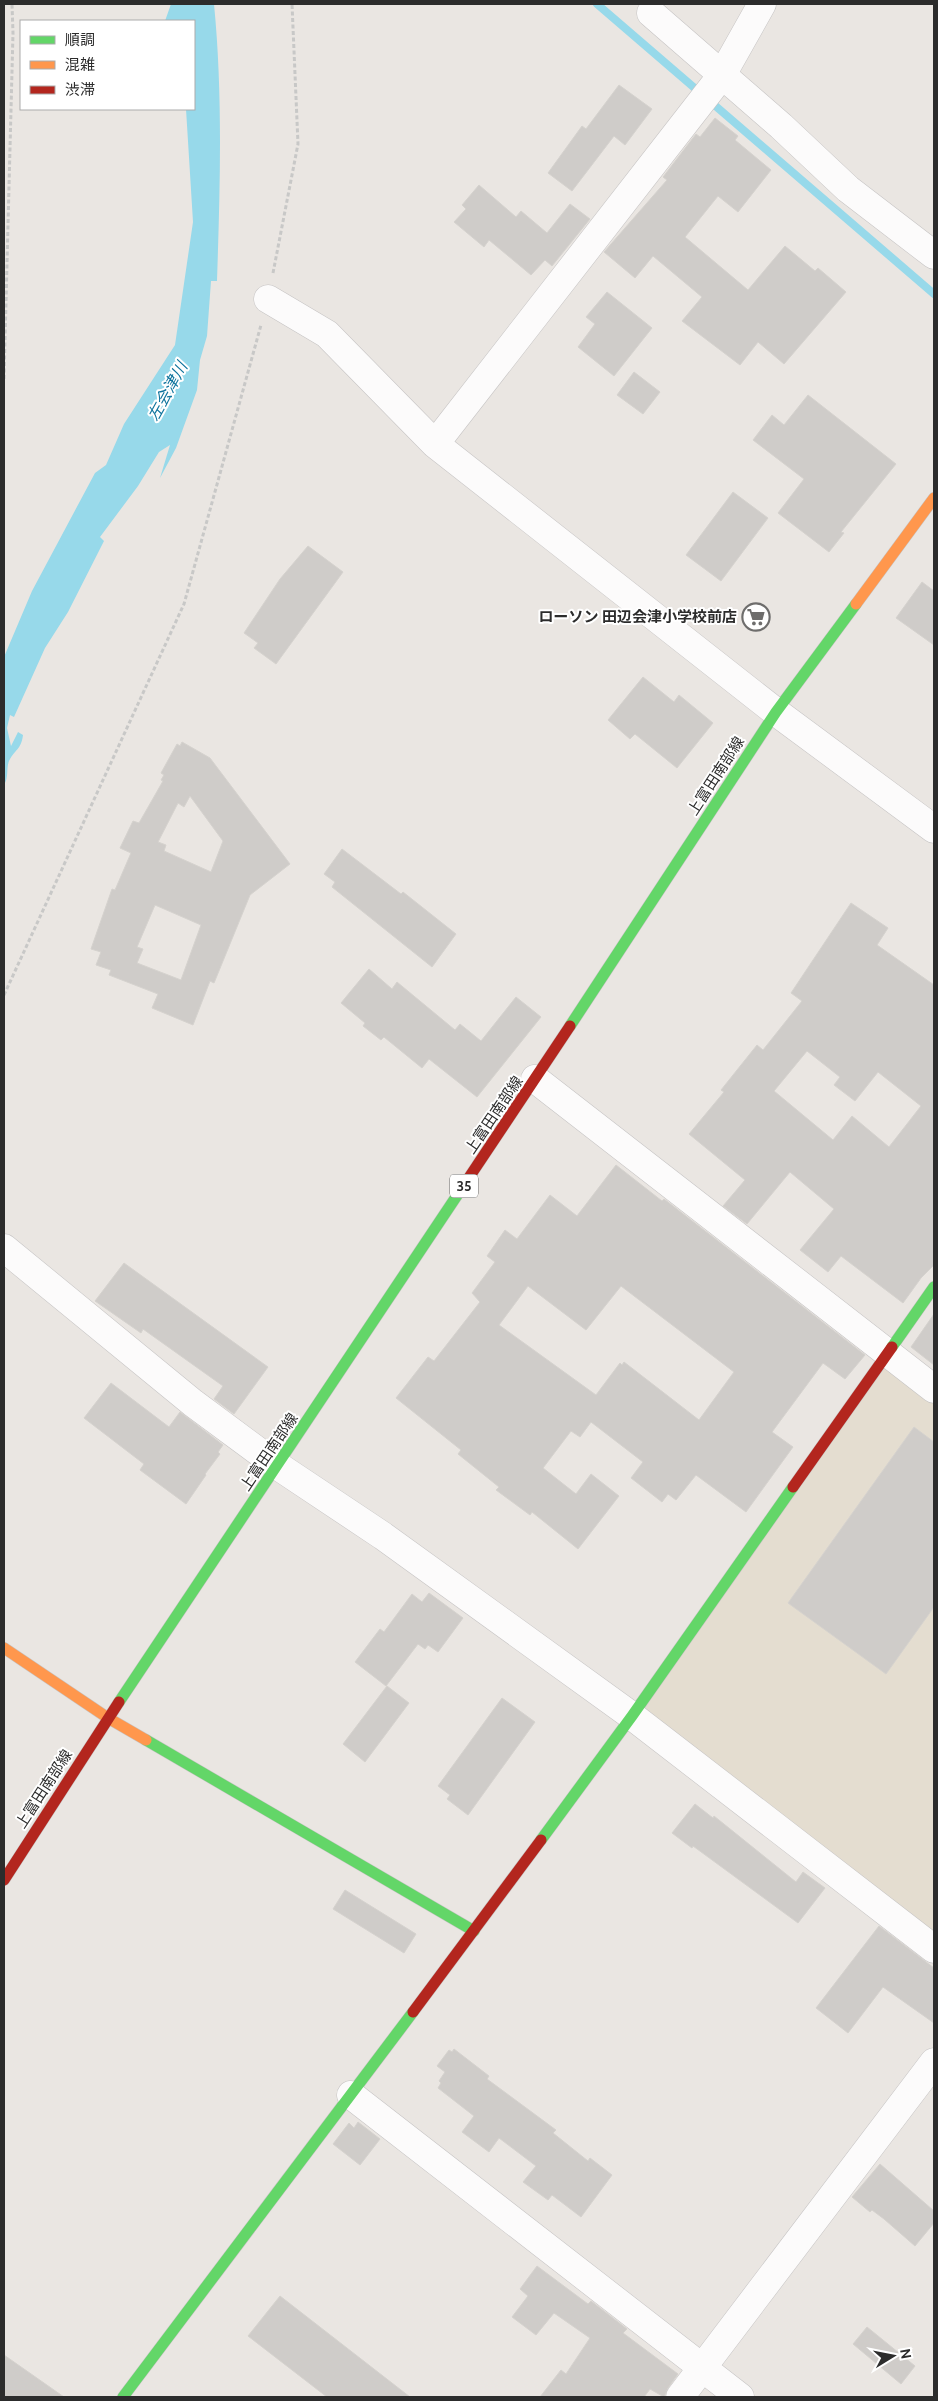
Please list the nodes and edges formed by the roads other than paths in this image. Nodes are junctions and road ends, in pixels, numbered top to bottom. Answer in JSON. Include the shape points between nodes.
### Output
{"nodes":[{"id":1,"x":762,"y":4,"type":"edge"},
{"id":2,"x":651,"y":13,"type":"dead end"},
{"id":3,"x":722,"y":75,"type":"junction"},
{"id":4,"x":934,"y":255,"type":"edge"},
{"id":5,"x":268,"y":299,"type":"road end"},
{"id":6,"x":435,"y":444,"type":"junction"},
{"id":7,"x":934,"y":498,"type":"edge"},
{"id":8,"x":776,"y":712,"type":"junction"},
{"id":9,"x":934,"y":829,"type":"edge"},
{"id":10,"x":535,"y":1079,"type":"junction"},
{"id":11,"x":4,"y":1248,"type":"edge"},
{"id":12,"x":934,"y":1287,"type":"edge"},
{"id":13,"x":887,"y":1353,"type":"junction"},
{"id":14,"x":934,"y":1389,"type":"edge"},
{"id":15,"x":278,"y":1466,"type":"junction"},
{"id":16,"x":4,"y":1648,"type":"edge"},
{"id":17,"x":632,"y":1716,"type":"junction"},
{"id":18,"x":108,"y":1718,"type":"junction"},
{"id":19,"x":4,"y":1880,"type":"edge"},
{"id":20,"x":474,"y":1931,"type":"junction"},
{"id":21,"x":934,"y":1949,"type":"edge"},
{"id":22,"x":934,"y":2062,"type":"edge"},
{"id":23,"x":351,"y":2095,"type":"junction"},
{"id":24,"x":702,"y":2366,"type":"junction"},
{"id":25,"x":123,"y":2397,"type":"edge"},
{"id":26,"x":680,"y":2397,"type":"edge"},
{"id":27,"x":740,"y":2397,"type":"edge"}],
"edges":[{"from":1,"to":3,"type":"street"},
{"from":2,"to":3,"type":"street"},
{"from":3,"to":4,"type":"street","via":[[848,189]]},
{"from":3,"to":6,"type":"street"},
{"from":5,"to":6,"type":"street","via":[[327,334]]},
{"from":6,"to":8,"type":"street"},
{"from":7,"to":8,"type":"street","name":"上富田南部線","number":"35"},
{"from":8,"to":9,"type":"street"},
{"from":8,"to":10,"type":"street","name":"上富田南部線","number":"35"},
{"from":10,"to":13,"type":"street"},
{"from":10,"to":15,"type":"street","name":"上富田南部線","number":"35"},
{"from":11,"to":15,"type":"street","via":[[193,1403]]},
{"from":12,"to":13,"type":"street"},
{"from":13,"to":14,"type":"street"},
{"from":13,"to":17,"type":"street"},
{"from":15,"to":17,"type":"street","via":[[383,1536]]},
{"from":15,"to":18,"type":"street","name":"上富田南部線","number":"35"},
{"from":16,"to":18,"type":"street"},
{"from":17,"to":20,"type":"street"},
{"from":17,"to":21,"type":"street"},
{"from":18,"to":19,"type":"street","name":"上富田南部線","number":"35"},
{"from":18,"to":20,"type":"street"},
{"from":20,"to":23,"type":"street"},
{"from":22,"to":24,"type":"street"},
{"from":23,"to":24,"type":"street"},
{"from":23,"to":25,"type":"street"},
{"from":24,"to":26,"type":"street"},
{"from":24,"to":27,"type":"street"}]}
